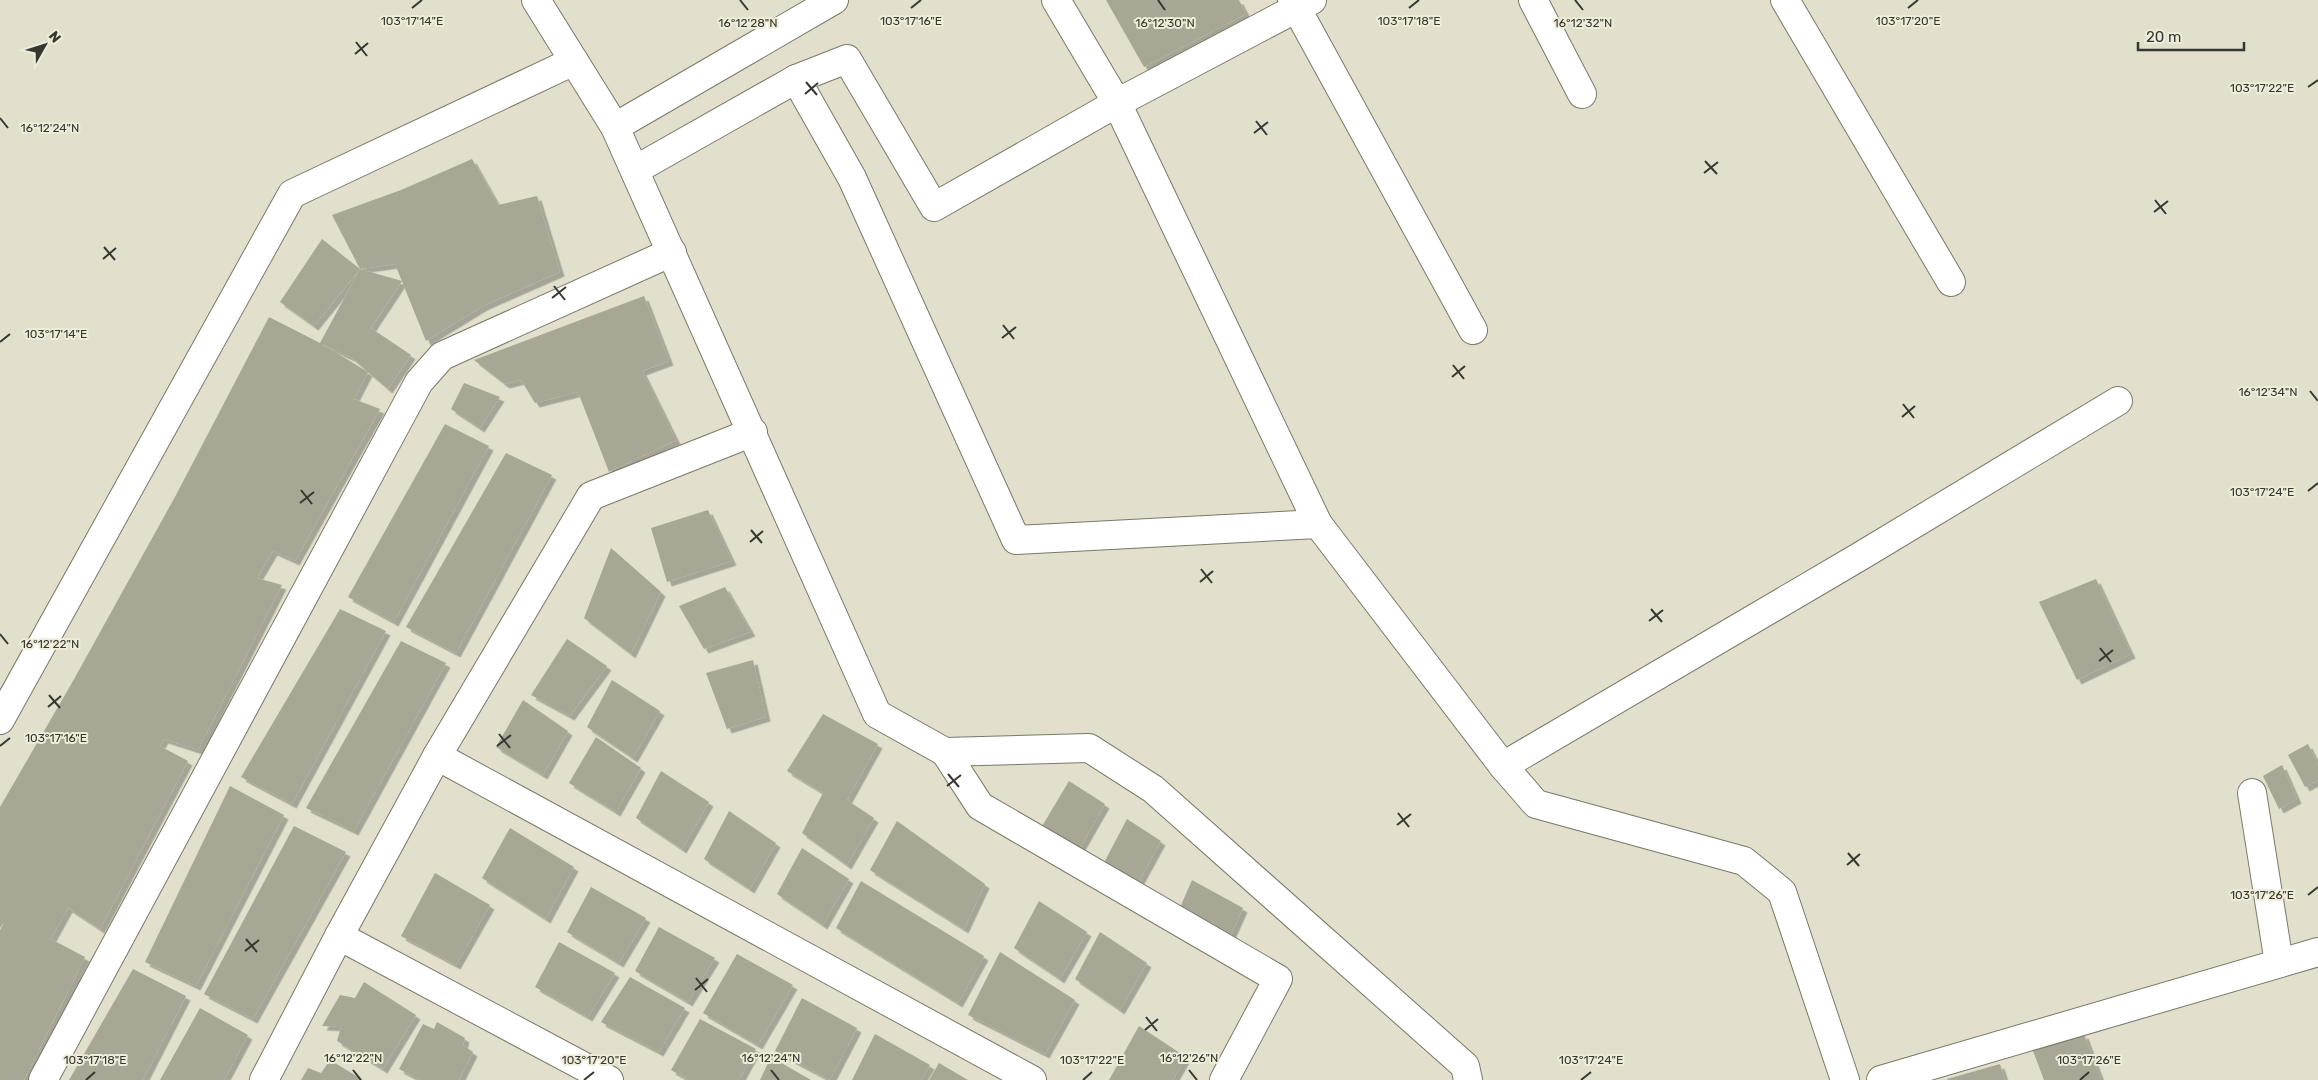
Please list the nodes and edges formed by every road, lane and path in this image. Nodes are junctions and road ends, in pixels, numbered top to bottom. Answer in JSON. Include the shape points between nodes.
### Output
{"nodes":[{"id":1,"x":536,"y":0,"type":"edge"},
{"id":2,"x":834,"y":0,"type":"edge"},
{"id":3,"x":1056,"y":0,"type":"edge"},
{"id":4,"x":1533,"y":0,"type":"edge"},
{"id":5,"x":1785,"y":0,"type":"edge"},
{"id":6,"x":1300,"y":3,"type":"edge"},
{"id":7,"x":574,"y":61,"type":"junction"},
{"id":8,"x":796,"y":79,"type":"junction"},
{"id":9,"x":1582,"y":94,"type":"dead end"},
{"id":10,"x":1117,"y":104,"type":"junction"},
{"id":11,"x":616,"y":127,"type":"junction"},
{"id":12,"x":635,"y":170,"type":"junction"},
{"id":13,"x":672,"y":252,"type":"junction"},
{"id":14,"x":1951,"y":282,"type":"dead end"},
{"id":15,"x":1473,"y":330,"type":"dead end"},
{"id":16,"x":2118,"y":401,"type":"dead end"},
{"id":17,"x":753,"y":432,"type":"junction"},
{"id":18,"x":1318,"y":524,"type":"junction"},
{"id":19,"x":0,"y":720,"type":"edge"},
{"id":20,"x":945,"y":752,"type":"junction"},
{"id":21,"x":437,"y":756,"type":"junction"},
{"id":22,"x":1503,"y":766,"type":"junction"},
{"id":23,"x":2252,"y":793,"type":"dead end"},
{"id":24,"x":339,"y":936,"type":"junction"},
{"id":25,"x":2318,"y":952,"type":"edge"},
{"id":26,"x":2279,"y":963,"type":"junction"},
{"id":27,"x":43,"y":1080,"type":"edge"},
{"id":28,"x":264,"y":1080,"type":"edge"},
{"id":29,"x":609,"y":1080,"type":"edge"},
{"id":30,"x":1032,"y":1080,"type":"edge"},
{"id":31,"x":1224,"y":1080,"type":"edge"},
{"id":32,"x":1468,"y":1080,"type":"edge"},
{"id":33,"x":1845,"y":1080,"type":"edge"},
{"id":34,"x":1882,"y":1080,"type":"edge"}],
"edges":[{"from":1,"to":7,"type":"street"},
{"from":2,"to":11,"type":"street"},
{"from":3,"to":10,"type":"street"},
{"from":4,"to":9,"type":"street"},
{"from":5,"to":14,"type":"street"},
{"from":6,"to":10,"type":"street"},
{"from":6,"to":15,"type":"street"},
{"from":7,"to":11,"type":"street"},
{"from":7,"to":19,"type":"street","via":[[292,194]]},
{"from":8,"to":10,"type":"street","via":[[847,58],[934,207]]},
{"from":8,"to":12,"type":"street"},
{"from":8,"to":18,"type":"street","via":[[852,178],[1016,540]]},
{"from":10,"to":18,"type":"street"},
{"from":11,"to":12,"type":"street"},
{"from":12,"to":13,"type":"street"},
{"from":13,"to":17,"type":"street"},
{"from":13,"to":27,"type":"street","via":[[442,356],[419,382]]},
{"from":16,"to":22,"type":"street"},
{"from":17,"to":20,"type":"street","via":[[877,714]]},
{"from":17,"to":21,"type":"street","via":[[591,496]]},
{"from":18,"to":22,"type":"street"},
{"from":20,"to":31,"type":"street","via":[[980,806],[1278,979]]},
{"from":20,"to":32,"type":"street","via":[[1089,748],[1153,789],[1465,1066]]},
{"from":21,"to":24,"type":"street"},
{"from":21,"to":30,"type":"street"},
{"from":22,"to":33,"type":"street","via":[[1536,804],[1744,861],[1782,892]]},
{"from":23,"to":26,"type":"street"},
{"from":24,"to":28,"type":"street"},
{"from":24,"to":29,"type":"street"},
{"from":25,"to":26,"type":"street"},
{"from":26,"to":34,"type":"street"}]}
